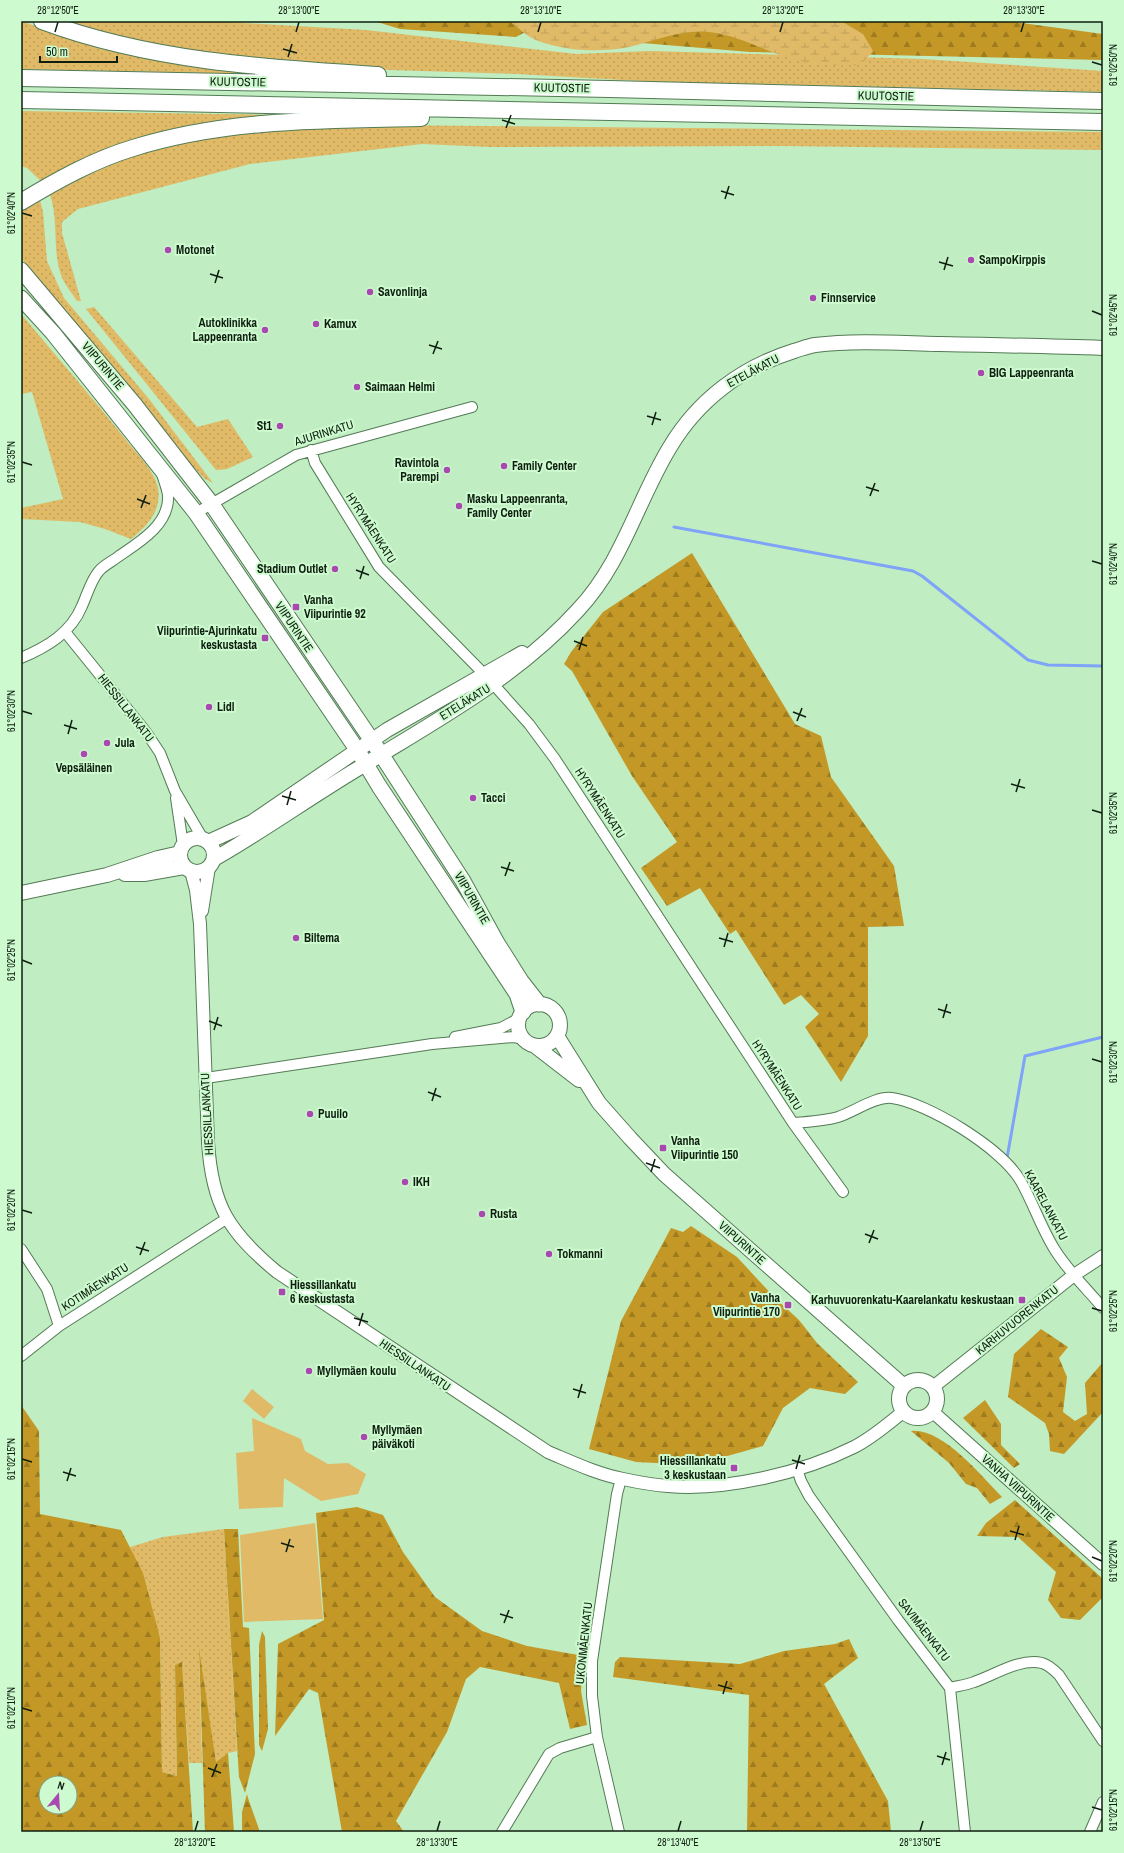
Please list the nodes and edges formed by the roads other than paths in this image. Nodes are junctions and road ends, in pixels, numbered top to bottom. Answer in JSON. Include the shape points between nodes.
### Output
{"nodes":[{"id":1,"x":42,"y":21,"type":"edge"},
{"id":2,"x":21,"y":78,"type":"edge"},
{"id":3,"x":609,"y":89,"type":"junction"},
{"id":4,"x":21,"y":100,"type":"edge"},
{"id":5,"x":1103,"y":101,"type":"edge"},
{"id":6,"x":693,"y":114,"type":"junction"},
{"id":7,"x":1103,"y":122,"type":"edge"},
{"id":8,"x":21,"y":202,"type":"edge"},
{"id":9,"x":21,"y":270,"type":"edge"},
{"id":10,"x":21,"y":298,"type":"edge"},
{"id":11,"x":1103,"y":348,"type":"edge"},
{"id":12,"x":472,"y":406,"type":"dead end"},
{"id":13,"x":311,"y":450,"type":"junction"},
{"id":14,"x":160,"y":467,"type":"junction"},
{"id":15,"x":211,"y":503,"type":"junction"},
{"id":16,"x":196,"y":513,"type":"junction"},
{"id":17,"x":66,"y":633,"type":"junction"},
{"id":18,"x":21,"y":658,"type":"edge"},
{"id":19,"x":489,"y":680,"type":"junction"},
{"id":20,"x":372,"y":741,"type":"junction"},
{"id":21,"x":381,"y":754,"type":"junction"},
{"id":22,"x":362,"y":757,"type":"junction"},
{"id":23,"x":175,"y":790,"type":"junction"},
{"id":24,"x":206,"y":841,"type":"junction"},
{"id":25,"x":185,"y":859,"type":"junction"},
{"id":26,"x":212,"y":863,"type":"junction"},
{"id":27,"x":21,"y":893,"type":"edge"},
{"id":28,"x":200,"y":924,"type":"junction"},
{"id":29,"x":539,"y":1004,"type":"junction"},
{"id":30,"x":521,"y":1015,"type":"junction"},
{"id":31,"x":557,"y":1036,"type":"junction"},
{"id":32,"x":529,"y":1043,"type":"junction"},
{"id":33,"x":432,"y":1044,"type":"junction"},
{"id":34,"x":206,"y":1078,"type":"junction"},
{"id":35,"x":590,"y":1090,"type":"junction"},
{"id":36,"x":793,"y":1123,"type":"junction"},
{"id":37,"x":843,"y":1192,"type":"dead end"},
{"id":38,"x":226,"y":1219,"type":"junction"},
{"id":39,"x":21,"y":1249,"type":"edge"},
{"id":40,"x":1103,"y":1256,"type":"edge"},
{"id":41,"x":1074,"y":1275,"type":"junction"},
{"id":42,"x":1103,"y":1308,"type":"edge"},
{"id":43,"x":59,"y":1326,"type":"junction"},
{"id":44,"x":21,"y":1356,"type":"edge"},
{"id":45,"x":904,"y":1386,"type":"junction"},
{"id":46,"x":933,"y":1387,"type":"junction"},
{"id":47,"x":904,"y":1411,"type":"junction"},
{"id":48,"x":933,"y":1412,"type":"junction"},
{"id":49,"x":797,"y":1468,"type":"junction"},
{"id":50,"x":621,"y":1479,"type":"junction"},
{"id":51,"x":1103,"y":1564,"type":"edge"},
{"id":52,"x":950,"y":1688,"type":"junction"},
{"id":53,"x":597,"y":1737,"type":"junction"},
{"id":54,"x":1103,"y":1741,"type":"edge"},
{"id":55,"x":1103,"y":1802,"type":"edge"},
{"id":56,"x":502,"y":1832,"type":"edge"},
{"id":57,"x":619,"y":1832,"type":"edge"},
{"id":58,"x":965,"y":1832,"type":"edge"},
{"id":59,"x":1090,"y":1832,"type":"edge"}],
"edges":[{"from":1,"to":3,"type":"highway","via":[[121,46],[213,61],[281,69]]},
{"from":2,"to":3,"type":"highway","name":"KUUTOSTIE"},
{"from":3,"to":5,"type":"highway","name":"KUUTOSTIE"},
{"from":4,"to":6,"type":"highway","name":"KUUTOSTIE"},
{"from":6,"to":7,"type":"highway","name":"KUUTOSTIE"},
{"from":6,"to":8,"type":"highway","via":[[312,120],[236,126],[174,137],[131,149],[60,179]]},
{"from":9,"to":15,"type":"main road","name":"VIIPURINTIE","via":[[135,405]]},
{"from":10,"to":14,"type":"main road","name":"VIIPURINTIE","via":[[53,333]]},
{"from":11,"to":19,"type":"main road","name":"ETELÄKATU","via":[[855,343],[813,346],[776,357],[740,375],[716,392],[693,415],[670,446],[611,569],[580,608],[535,653]]},
{"from":12,"to":13,"type":"street","name":"AJURINKATU"},
{"from":13,"to":15,"type":"street","name":"AJURINKATU","via":[[296,455]]},
{"from":13,"to":19,"type":"street","name":"HYRYMÄENKATU","via":[[315,463],[378,567]]},
{"from":14,"to":16,"type":"main road","name":"VIIPURINTIE"},
{"from":14,"to":17,"type":"street","via":[[168,495],[166,511],[161,522],[100,570],[81,611]]},
{"from":15,"to":16,"type":"street","name":"AJURINKATU"},
{"from":15,"to":20,"type":"main road","name":"VIIPURINTIE"},
{"from":16,"to":22,"type":"main road","name":"VIIPURINTIE"},
{"from":17,"to":18,"type":"street"},
{"from":17,"to":23,"type":"street","name":"HIESSILLANKATU","via":[[146,732],[160,753]]},
{"from":19,"to":20,"type":"main road","name":"ETELÄKATU","via":[[387,730]]},
{"from":19,"to":21,"type":"main road","name":"ETELÄKATU"},
{"from":19,"to":36,"type":"street","name":"HYRYMÄENKATU","via":[[529,724],[555,759]]},
{"from":20,"to":21,"type":"main road","name":"VIIPURINTIE"},
{"from":20,"to":22,"type":"main road","name":"ETELÄKATU"},
{"from":21,"to":22,"type":"main road","name":"ETELÄKATU"},
{"from":21,"to":29,"type":"main road","name":"VIIPURINTIE","via":[[463,881],[501,949]]},
{"from":22,"to":24,"type":"main road","via":[[252,822]]},
{"from":22,"to":26,"type":"main road"},
{"from":22,"to":30,"type":"main road","name":"VIIPURINTIE","via":[[517,994]]},
{"from":23,"to":24,"type":"street","name":"HIESSILLANKATU"},
{"from":23,"to":25,"type":"street","name":"HIESSILLANKATU"},
{"from":24,"to":25,"type":"main road","via":[[196,838],[189,840]]},
{"from":24,"to":26,"type":"main road","via":[[214,853]]},
{"from":25,"to":26,"type":"main road","via":[[200,872]]},
{"from":25,"to":27,"type":"main road","via":[[158,858],[107,875]]},
{"from":25,"to":28,"type":"street","name":"HIESSILLANKATU","via":[[196,890]]},
{"from":26,"to":28,"type":"street","name":"HIESSILLANKATU"},
{"from":28,"to":34,"type":"street","name":"HIESSILLANKATU"},
{"from":29,"to":30,"type":"main road","via":[[533,1005]]},
{"from":29,"to":31,"type":"main road","via":[[551,1008],[558,1018]]},
{"from":30,"to":32,"type":"main road","via":[[518,1025]]},
{"from":30,"to":33,"type":"street","via":[[501,1028]]},
{"from":31,"to":32,"type":"main road","via":[[544,1046]]},
{"from":31,"to":35,"type":"main road","name":"VIIPURINTIE"},
{"from":32,"to":33,"type":"street","via":[[514,1037]]},
{"from":32,"to":35,"type":"main road","name":"VIIPURINTIE","via":[[560,1064]]},
{"from":33,"to":34,"type":"street"},
{"from":34,"to":38,"type":"street","name":"HIESSILLANKATU","via":[[211,1174]]},
{"from":35,"to":45,"type":"main road","name":"VIIPURINTIE","via":[[664,1174]]},
{"from":36,"to":37,"type":"street","name":"HYRYMÄENKATU"},
{"from":36,"to":41,"type":"street","name":"KAARELANKATU","via":[[838,1117],[872,1102],[891,1098],[917,1106],[947,1120],[979,1140],[1002,1159],[1019,1178],[1055,1250]]},
{"from":38,"to":43,"type":"street","name":"KOTIMÄENKATU"},
{"from":38,"to":50,"type":"street","name":"HIESSILLANKATU","via":[[255,1254],[277,1272],[423,1370],[548,1452]]},
{"from":39,"to":43,"type":"street","via":[[47,1289]]},
{"from":40,"to":41,"type":"street","name":"KARHUVUORENKATU"},
{"from":41,"to":42,"type":"street","name":"KAARELANKATU"},
{"from":41,"to":46,"type":"street","name":"KARHUVUORENKATU"},
{"from":43,"to":44,"type":"street","name":"KOTIMÄENKATU"},
{"from":45,"to":46,"type":"main road","via":[[922,1380]]},
{"from":45,"to":47,"type":"main road","via":[[899,1398]]},
{"from":46,"to":48,"type":"main road","via":[[937,1399]]},
{"from":47,"to":48,"type":"main road","via":[[915,1418],[922,1418]]},
{"from":47,"to":49,"type":"street","name":"HIESSILLANKATU","via":[[855,1446]]},
{"from":48,"to":51,"type":"street","name":"VANHA VIIPURINTIE"},
{"from":49,"to":50,"type":"street","name":"HIESSILLANKATU","via":[[766,1477],[707,1486],[668,1486]]},
{"from":49,"to":52,"type":"street","name":"SAVIMÄENKATU","via":[[809,1496]]},
{"from":50,"to":53,"type":"street","name":"UKONMÄENKATU","via":[[592,1661],[592,1696]]},
{"from":52,"to":54,"type":"street","via":[[972,1683],[1016,1665],[1043,1663],[1059,1675]]},
{"from":52,"to":58,"type":"street"},
{"from":53,"to":56,"type":"street","via":[[565,1746],[549,1754]]},
{"from":53,"to":57,"type":"street","name":"UKONMÄENKATU"},
{"from":55,"to":59,"type":"street"}]}
